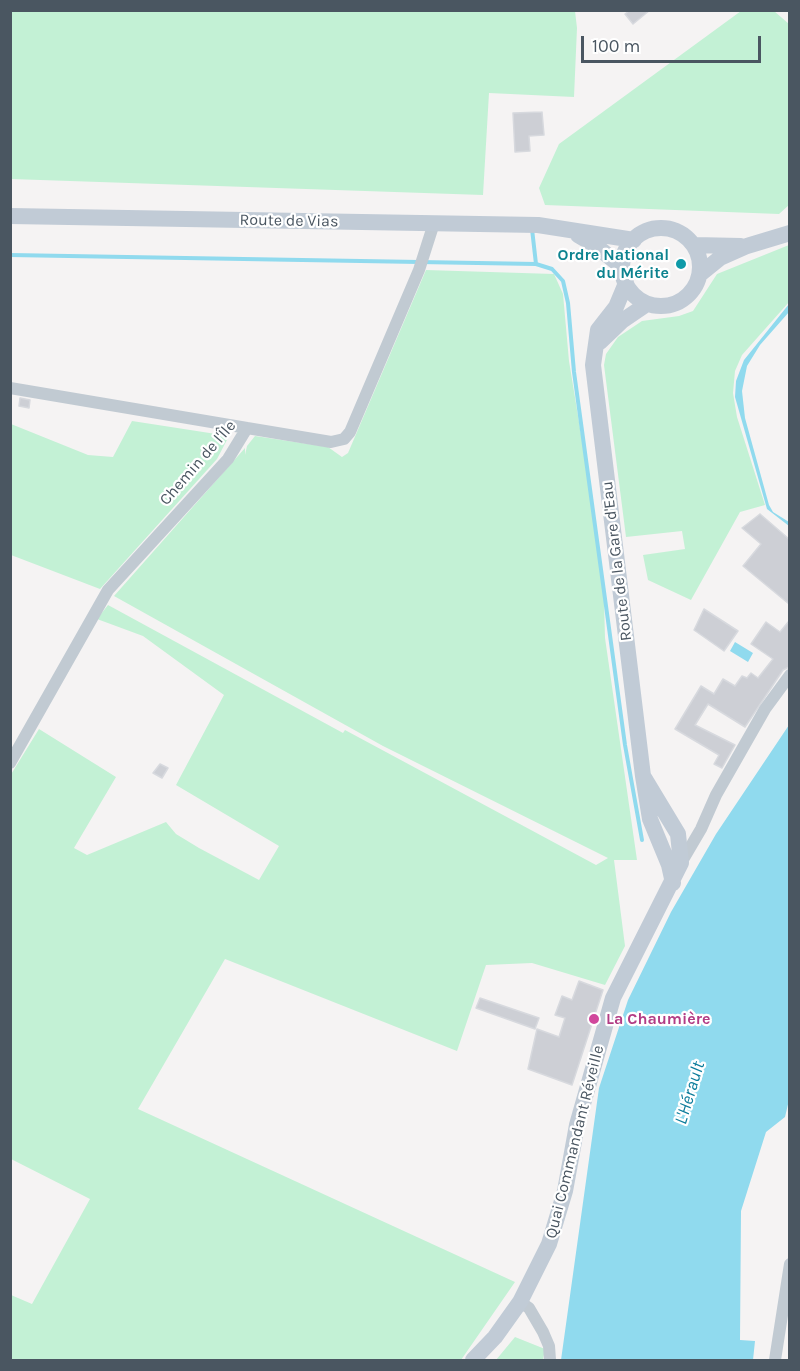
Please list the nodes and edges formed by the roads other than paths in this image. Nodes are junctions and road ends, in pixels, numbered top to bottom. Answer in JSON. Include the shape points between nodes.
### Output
{"nodes":[{"id":1,"x":10,"y":216,"type":"edge"},
{"id":2,"x":434,"y":223,"type":"junction"},
{"id":3,"x":567,"y":228,"type":"junction"},
{"id":4,"x":789,"y":233,"type":"edge"},
{"id":5,"x":634,"y":240,"type":"junction"},
{"id":6,"x":694,"y":245,"type":"junction"},
{"id":7,"x":747,"y":246,"type":"junction"},
{"id":8,"x":624,"y":275,"type":"junction"},
{"id":9,"x":699,"y":275,"type":"junction"},
{"id":10,"x":647,"y":304,"type":"junction"},
{"id":11,"x":595,"y":347,"type":"junction"},
{"id":12,"x":10,"y":388,"type":"edge"},
{"id":13,"x":247,"y":428,"type":"junction"},
{"id":14,"x":789,"y":675,"type":"edge"},
{"id":15,"x":10,"y":763,"type":"edge"},
{"id":16,"x":643,"y":776,"type":"junction"},
{"id":17,"x":656,"y":836,"type":"junction"},
{"id":18,"x":683,"y":856,"type":"junction"},
{"id":19,"x":673,"y":883,"type":"junction"},
{"id":20,"x":789,"y":1264,"type":"edge"},
{"id":21,"x":520,"y":1302,"type":"junction"},
{"id":22,"x":473,"y":1360,"type":"edge"},
{"id":23,"x":550,"y":1360,"type":"edge"},
{"id":24,"x":775,"y":1360,"type":"edge"}],
"edges":[{"from":1,"to":2,"type":"main road","name":"Route de Vias"},
{"from":2,"to":3,"type":"main road","name":"Route de Vias"},
{"from":2,"to":13,"type":"street","name":"Chemin de l'Île","via":[[421,265],[344,439],[331,442]]},
{"from":3,"to":5,"type":"main road","name":"Route de Vias"},
{"from":3,"to":8,"type":"main road","name":"Route de Vias","via":[[595,245]]},
{"from":4,"to":7,"type":"main road"},
{"from":5,"to":6,"type":"main road","via":[[643,233],[664,229],[684,236]]},
{"from":5,"to":8,"type":"main road","via":[[625,253]]},
{"from":6,"to":7,"type":"main road"},
{"from":6,"to":9,"type":"main road"},
{"from":7,"to":9,"type":"main road","via":[[720,258]]},
{"from":8,"to":10,"type":"main road","via":[[636,297]]},
{"from":8,"to":11,"type":"main road","name":"Route de la Gare d'Eau","via":[[616,307],[598,330]]},
{"from":9,"to":10,"type":"main road","via":[[692,291],[678,302]]},
{"from":10,"to":11,"type":"main road"},
{"from":11,"to":16,"type":"main road","name":"Route de la Gare d'Eau","via":[[593,365]]},
{"from":12,"to":13,"type":"street"},
{"from":13,"to":15,"type":"street","name":"Chemin de l'Île","via":[[228,459],[108,590]]},
{"from":14,"to":18,"type":"street","via":[[765,709]]},
{"from":16,"to":17,"type":"main road","name":"Route de la Gare d'Eau"},
{"from":16,"to":18,"type":"main road","name":"Route de la Gare d'Eau","via":[[678,834]]},
{"from":17,"to":18,"type":"street","via":[[667,848]]},
{"from":17,"to":19,"type":"main road","name":"Route de la Gare d'Eau"},
{"from":18,"to":19,"type":"main road"},
{"from":19,"to":21,"type":"main road","name":"Quai Commandant Réveille","via":[[613,998],[549,1244]]},
{"from":20,"to":24,"type":"street"},
{"from":21,"to":22,"type":"main road","name":"Quai Commandant Réveille"},
{"from":21,"to":23,"type":"street","via":[[529,1308],[543,1332]]}]}
